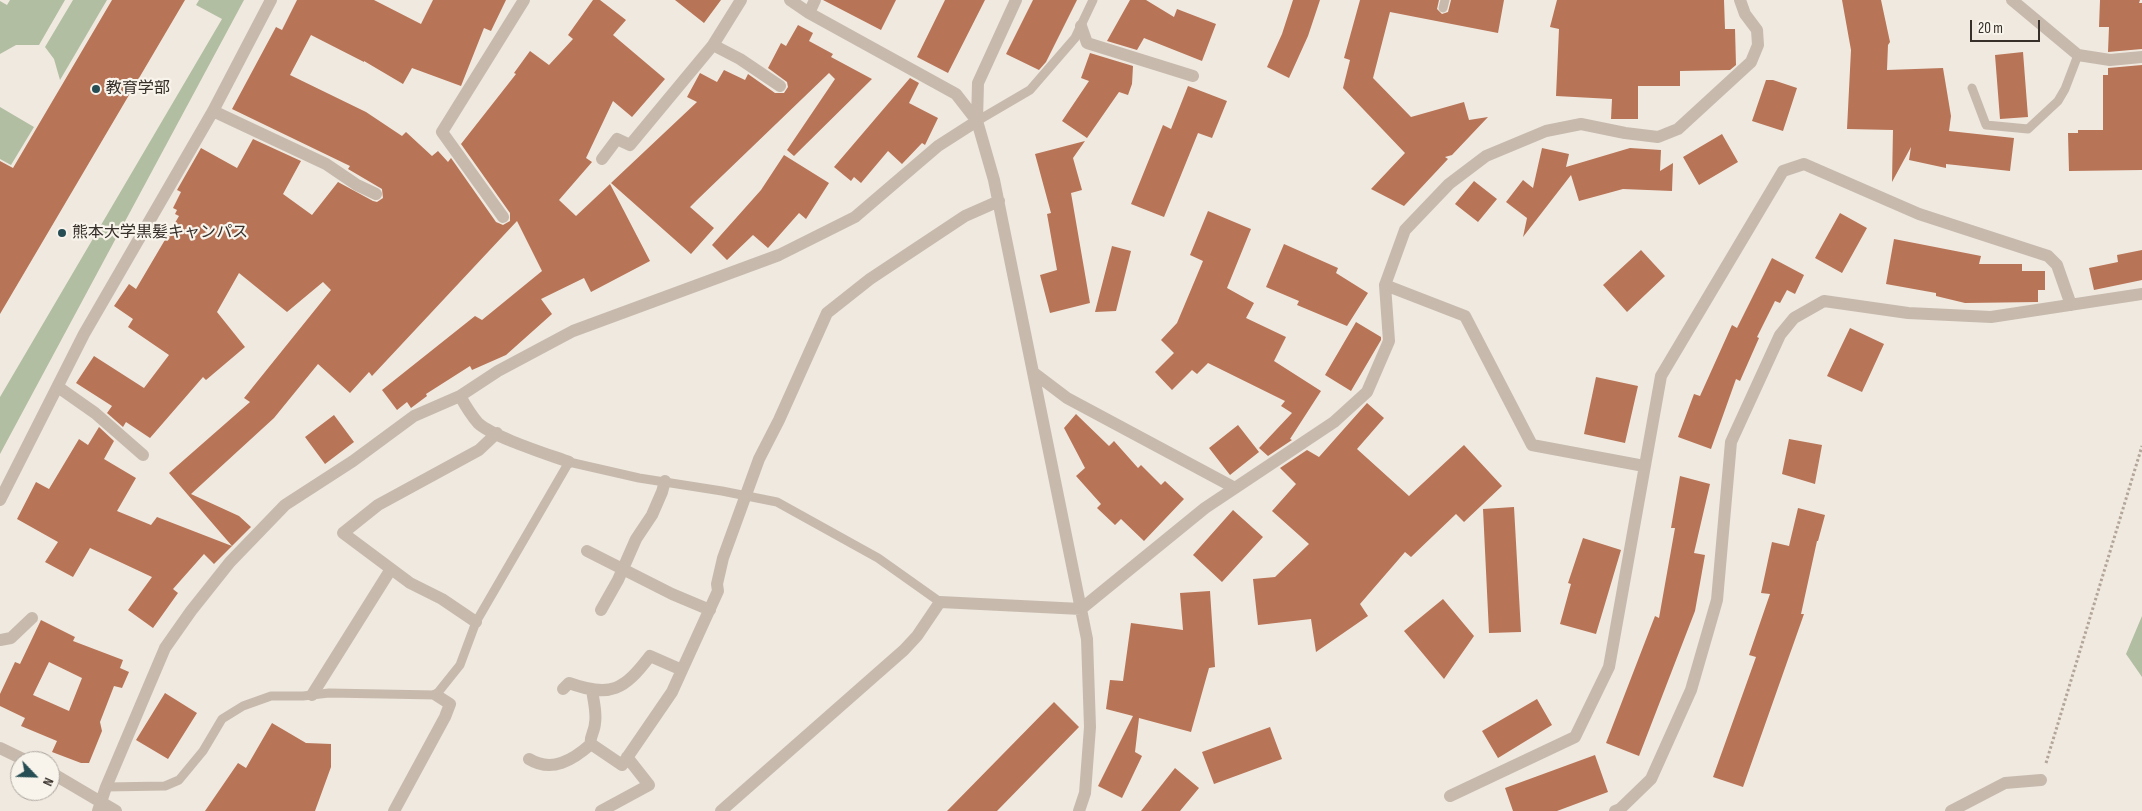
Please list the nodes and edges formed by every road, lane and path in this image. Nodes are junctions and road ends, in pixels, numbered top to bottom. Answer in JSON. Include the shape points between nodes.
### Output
{"nodes":[{"id":1,"x":271,"y":0,"type":"edge"},
{"id":2,"x":524,"y":0,"type":"edge"},
{"id":3,"x":741,"y":0,"type":"edge"},
{"id":4,"x":790,"y":0,"type":"edge"},
{"id":5,"x":815,"y":0,"type":"edge"},
{"id":6,"x":1016,"y":0,"type":"edge"},
{"id":7,"x":1093,"y":0,"type":"edge"},
{"id":8,"x":1740,"y":0,"type":"edge"},
{"id":9,"x":2012,"y":0,"type":"edge"},
{"id":10,"x":809,"y":13,"type":"junction"},
{"id":11,"x":1081,"y":26,"type":"junction"},
{"id":12,"x":713,"y":45,"type":"junction"},
{"id":13,"x":2078,"y":55,"type":"junction"},
{"id":14,"x":2142,"y":57,"type":"edge"},
{"id":15,"x":1192,"y":76,"type":"dead end"},
{"id":16,"x":780,"y":86,"type":"dead end"},
{"id":17,"x":1972,"y":88,"type":"dead end"},
{"id":18,"x":214,"y":111,"type":"junction"},
{"id":19,"x":978,"y":121,"type":"junction"},
{"id":20,"x":602,"y":159,"type":"dead end"},
{"id":21,"x":376,"y":194,"type":"dead end"},
{"id":22,"x":999,"y":201,"type":"junction"},
{"id":23,"x":502,"y":217,"type":"dead end"},
{"id":24,"x":1385,"y":284,"type":"junction"},
{"id":25,"x":2142,"y":294,"type":"edge"},
{"id":26,"x":2071,"y":305,"type":"junction"},
{"id":27,"x":1034,"y":373,"type":"junction"},
{"id":28,"x":58,"y":387,"type":"junction"},
{"id":29,"x":460,"y":396,"type":"junction"},
{"id":30,"x":497,"y":434,"type":"junction"},
{"id":31,"x":2142,"y":446,"type":"edge"},
{"id":32,"x":143,"y":455,"type":"dead end"},
{"id":33,"x":568,"y":462,"type":"junction"},
{"id":34,"x":1644,"y":466,"type":"junction"},
{"id":35,"x":665,"y":481,"type":"junction"},
{"id":36,"x":1235,"y":488,"type":"junction"},
{"id":37,"x":744,"y":497,"type":"junction"},
{"id":38,"x":0,"y":500,"type":"edge"},
{"id":39,"x":587,"y":551,"type":"dead end"},
{"id":40,"x":391,"y":568,"type":"junction"},
{"id":41,"x":622,"y":570,"type":"junction"},
{"id":42,"x":940,"y":602,"type":"junction"},
{"id":43,"x":1081,"y":609,"type":"junction"},
{"id":44,"x":601,"y":610,"type":"dead end"},
{"id":45,"x":710,"y":610,"type":"junction"},
{"id":46,"x":32,"y":618,"type":"dead end"},
{"id":47,"x":476,"y":622,"type":"junction"},
{"id":48,"x":0,"y":640,"type":"edge"},
{"id":49,"x":682,"y":670,"type":"junction"},
{"id":50,"x":563,"y":689,"type":"dead end"},
{"id":51,"x":592,"y":689,"type":"junction"},
{"id":52,"x":312,"y":695,"type":"junction"},
{"id":53,"x":436,"y":695,"type":"junction"},
{"id":54,"x":591,"y":744,"type":"junction"},
{"id":55,"x":627,"y":758,"type":"junction"},
{"id":56,"x":528,"y":759,"type":"dead end"},
{"id":57,"x":60,"y":779,"type":"edge"},
{"id":58,"x":2041,"y":780,"type":"joint"},
{"id":59,"x":106,"y":787,"type":"junction"},
{"id":60,"x":1450,"y":796,"type":"dead end"},
{"id":61,"x":99,"y":807,"type":"edge"},
{"id":62,"x":116,"y":811,"type":"edge"},
{"id":63,"x":394,"y":811,"type":"edge"},
{"id":64,"x":601,"y":811,"type":"edge"},
{"id":65,"x":721,"y":811,"type":"edge"},
{"id":66,"x":1079,"y":811,"type":"edge"},
{"id":67,"x":1615,"y":811,"type":"edge"},
{"id":68,"x":1951,"y":811,"type":"edge"}],
"edges":[{"from":1,"to":18,"type":"street"},
{"from":2,"to":23,"type":"street","via":[[442,132]]},
{"from":3,"to":12,"type":"street"},
{"from":4,"to":10,"type":"street"},
{"from":5,"to":10,"type":"street"},
{"from":6,"to":19,"type":"street","via":[[978,83]]},
{"from":7,"to":11,"type":"lane"},
{"from":8,"to":24,"type":"street","via":[[1745,14],[1757,30],[1758,45],[1751,62],[1678,129],[1658,136],[1581,124],[1546,131],[1486,156],[1449,184],[1406,230]]},
{"from":9,"to":13,"type":"street"},
{"from":10,"to":19,"type":"street","via":[[956,94]]},
{"from":11,"to":15,"type":"street","via":[[1087,43]]},
{"from":11,"to":19,"type":"lane","via":[[1075,38],[1030,90]]},
{"from":12,"to":16,"type":"street"},
{"from":12,"to":20,"type":"street","via":[[630,144],[617,139]]},
{"from":13,"to":14,"type":"street","via":[[2110,60]]},
{"from":13,"to":17,"type":"lane","via":[[2058,101],[2028,129],[1986,125]]},
{"from":18,"to":21,"type":"street","via":[[326,164]]},
{"from":18,"to":28,"type":"street","via":[[84,334]]},
{"from":19,"to":22,"type":"street"},
{"from":19,"to":29,"type":"street","via":[[938,146],[855,217],[779,254],[573,331],[498,371]]},
{"from":22,"to":27,"type":"street"},
{"from":22,"to":37,"type":"street","via":[[965,216],[870,279],[827,313],[758,459]]},
{"from":24,"to":34,"type":"street","via":[[1465,316],[1532,445]]},
{"from":24,"to":36,"type":"street","via":[[1389,341],[1366,392],[1334,422]]},
{"from":25,"to":26,"type":"street"},
{"from":26,"to":34,"type":"street","via":[[2057,265],[2048,256],[1919,214],[1804,164],[1783,171],[1661,376]]},
{"from":26,"to":67,"type":"street","via":[[1991,317],[1908,313],[1824,301],[1794,318],[1780,335],[1732,442],[1717,600],[1690,690],[1651,779]]},
{"from":27,"to":36,"type":"street","via":[[1067,398]]},
{"from":27,"to":43,"type":"street"},
{"from":28,"to":32,"type":"street","via":[[95,412]]},
{"from":28,"to":38,"type":"street"},
{"from":29,"to":30,"type":"street","via":[[479,423]]},
{"from":29,"to":59,"type":"street","via":[[414,416],[285,505],[230,562],[165,648]]},
{"from":30,"to":33,"type":"street"},
{"from":30,"to":40,"type":"street","via":[[479,450],[378,505],[343,533]]},
{"from":31,"to":58,"type":"path"},
{"from":33,"to":35,"type":"lane"},
{"from":33,"to":47,"type":"lane"},
{"from":34,"to":60,"type":"street","via":[[1609,667],[1575,737]]},
{"from":35,"to":37,"type":"lane"},
{"from":35,"to":41,"type":"street","via":[[658,502]]},
{"from":36,"to":43,"type":"street","via":[[1205,508]]},
{"from":37,"to":42,"type":"lane","via":[[777,502],[878,558]]},
{"from":37,"to":45,"type":"street","via":[[723,558],[718,591]]},
{"from":39,"to":41,"type":"street"},
{"from":40,"to":47,"type":"street"},
{"from":40,"to":52,"type":"street"},
{"from":41,"to":44,"type":"street"},
{"from":41,"to":45,"type":"street"},
{"from":42,"to":43,"type":"street"},
{"from":42,"to":65,"type":"street","via":[[904,650]]},
{"from":43,"to":66,"type":"street","via":[[1087,638],[1090,727],[1085,793]]},
{"from":45,"to":49,"type":"street"},
{"from":46,"to":48,"type":"street","via":[[11,638]]},
{"from":47,"to":53,"type":"lane","via":[[460,665]]},
{"from":49,"to":51,"type":"street","via":[[650,656],[622,686]]},
{"from":49,"to":55,"type":"street","via":[[672,692]]},
{"from":50,"to":51,"type":"street","via":[[569,683]]},
{"from":51,"to":54,"type":"street","via":[[596,716]]},
{"from":52,"to":53,"type":"lane","via":[[330,692]]},
{"from":52,"to":59,"type":"lane","via":[[271,696],[243,706],[222,719],[203,751],[179,780],[164,786]]},
{"from":53,"to":63,"type":"street","via":[[450,704]]},
{"from":54,"to":55,"type":"street","via":[[622,765]]},
{"from":54,"to":56,"type":"street","via":[[561,764],[548,765]]},
{"from":55,"to":64,"type":"street","via":[[649,785]]},
{"from":57,"to":61,"type":"street"},
{"from":58,"to":68,"type":"street","via":[[2004,784]]},
{"from":59,"to":61,"type":"street"},
{"from":61,"to":62,"type":"street"}]}
